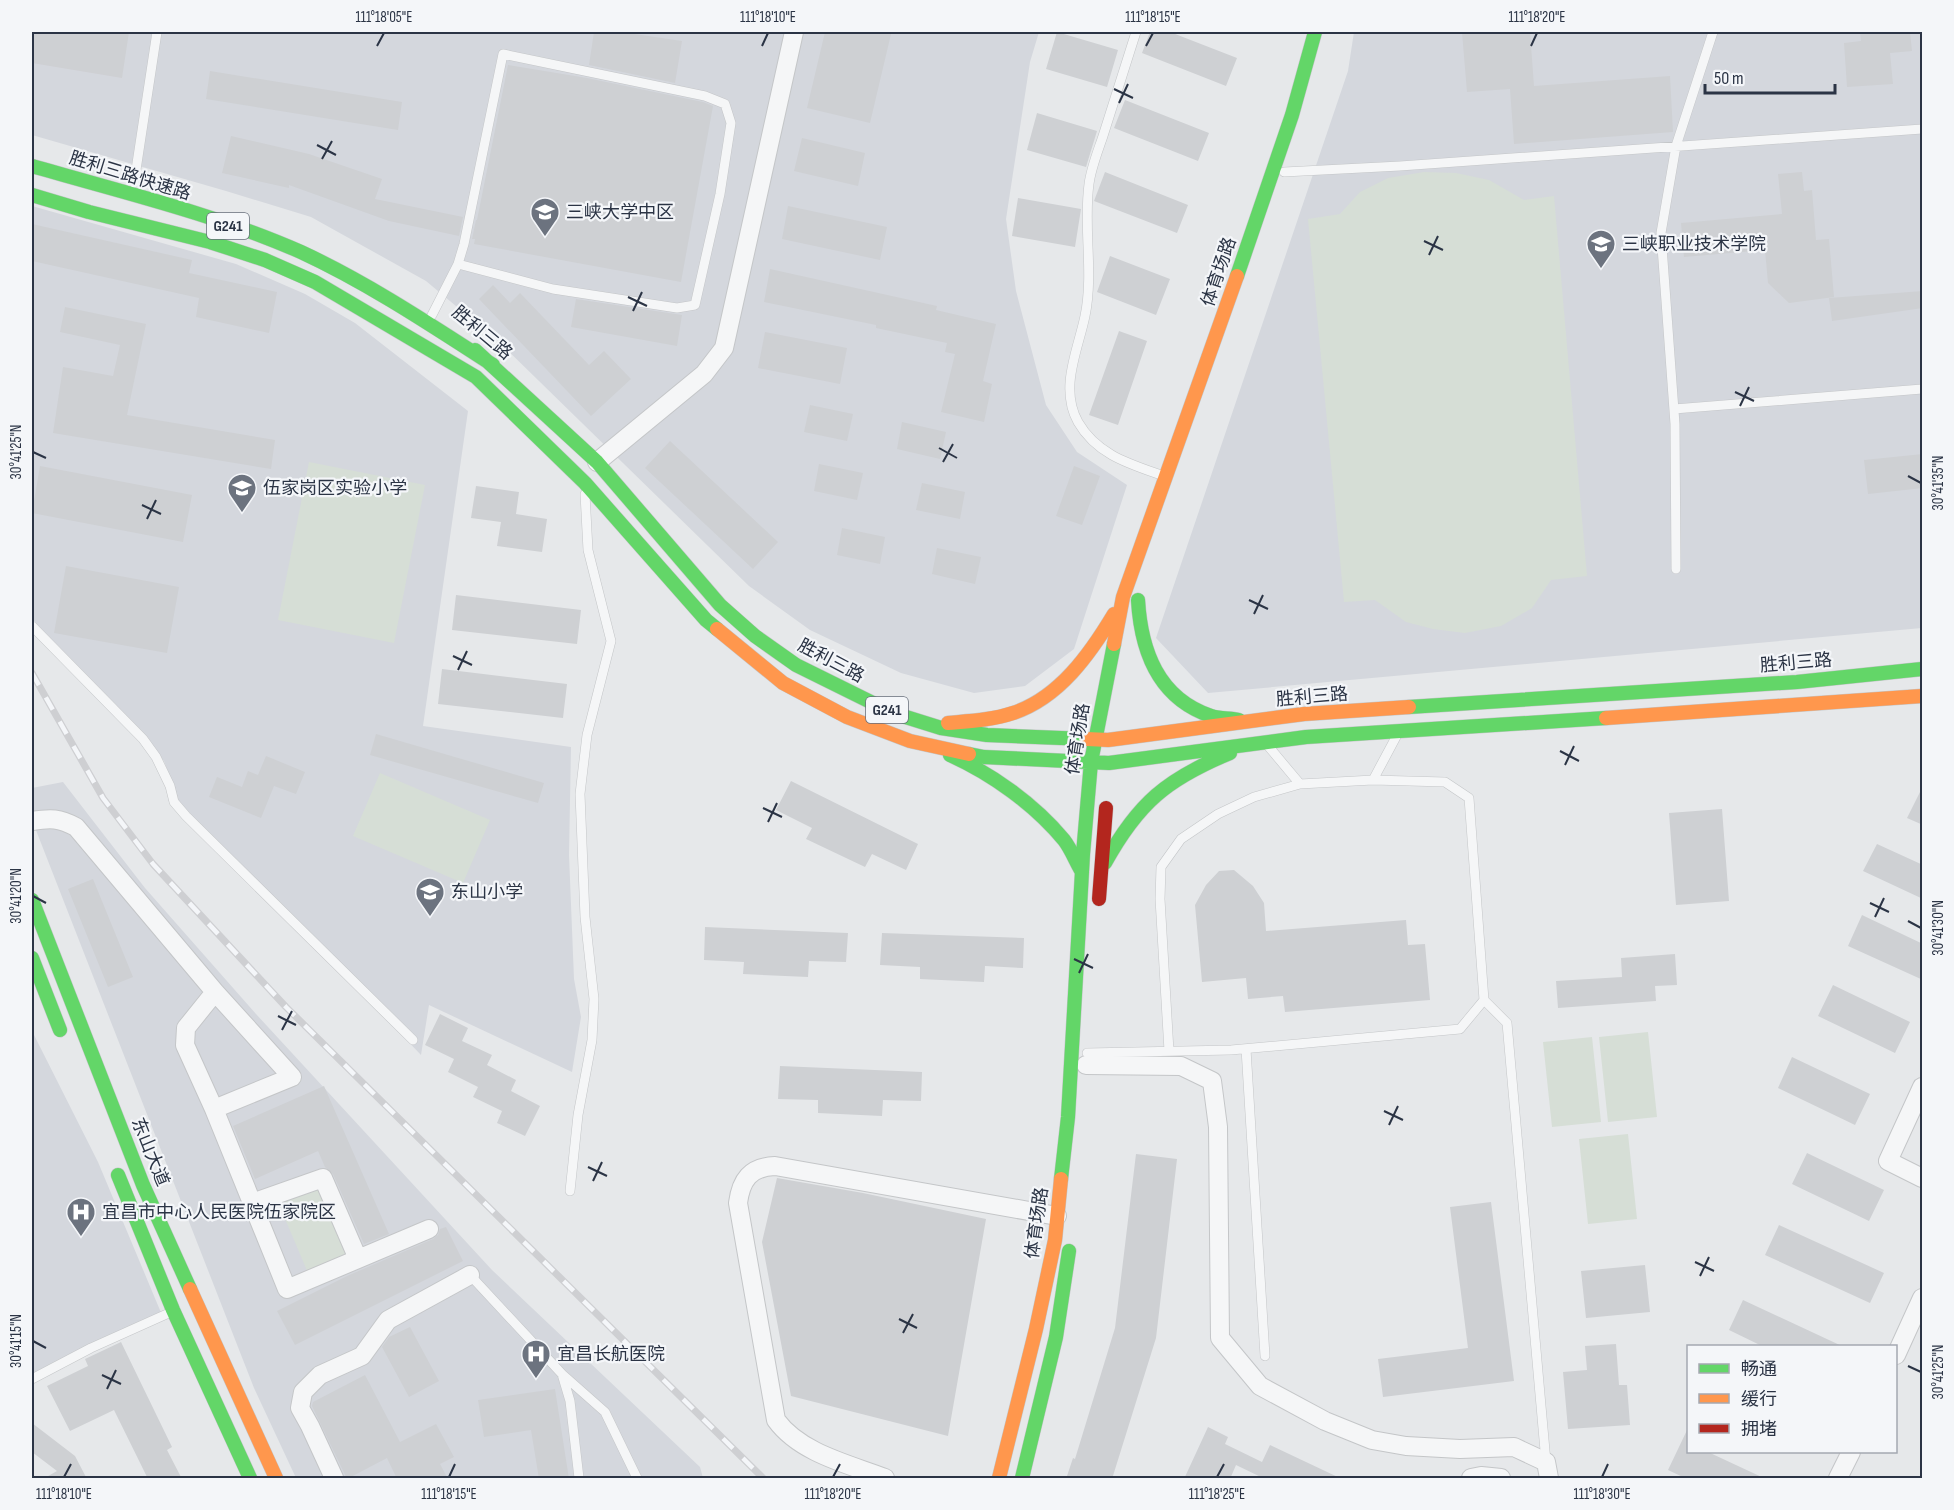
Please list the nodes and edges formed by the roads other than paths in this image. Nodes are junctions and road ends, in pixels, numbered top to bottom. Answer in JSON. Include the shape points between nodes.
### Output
{"nodes":[{"id":1,"x":157,"y":32,"type":"edge"},
{"id":2,"x":794,"y":32,"type":"edge"},
{"id":3,"x":1136,"y":32,"type":"edge"},
{"id":4,"x":1315,"y":32,"type":"edge"},
{"id":5,"x":1326,"y":32,"type":"edge"},
{"id":6,"x":1713,"y":32,"type":"edge"},
{"id":7,"x":1923,"y":129,"type":"edge"},
{"id":8,"x":1676,"y":146,"type":"junction"},
{"id":9,"x":32,"y":152,"type":"edge"},
{"id":10,"x":32,"y":166,"type":"edge"},
{"id":11,"x":1284,"y":172,"type":"junction"},
{"id":12,"x":32,"y":182,"type":"edge"},
{"id":13,"x":134,"y":183,"type":"junction"},
{"id":14,"x":32,"y":195,"type":"edge"},
{"id":15,"x":458,"y":264,"type":"junction"},
{"id":16,"x":432,"y":315,"type":"junction"},
{"id":17,"x":411,"y":319,"type":"junction"},
{"id":18,"x":493,"y":365,"type":"junction"},
{"id":19,"x":476,"y":377,"type":"junction"},
{"id":20,"x":1923,"y":389,"type":"edge"},
{"id":21,"x":1674,"y":409,"type":"junction"},
{"id":22,"x":597,"y":462,"type":"junction"},
{"id":23,"x":1166,"y":477,"type":"junction"},
{"id":24,"x":585,"y":483,"type":"junction"},
{"id":25,"x":1168,"y":513,"type":"dead end"},
{"id":26,"x":1676,"y":569,"type":"dead end"},
{"id":27,"x":1123,"y":597,"type":"junction"},
{"id":28,"x":32,"y":626,"type":"edge"},
{"id":29,"x":1130,"y":646,"type":"dead end"},
{"id":30,"x":1923,"y":669,"type":"edge"},
{"id":31,"x":1923,"y":696,"type":"edge"},
{"id":32,"x":1252,"y":721,"type":"junction"},
{"id":33,"x":930,"y":724,"type":"junction"},
{"id":34,"x":1398,"y":732,"type":"junction"},
{"id":35,"x":1114,"y":733,"type":"junction"},
{"id":36,"x":1095,"y":739,"type":"junction"},
{"id":37,"x":1260,"y":744,"type":"junction"},
{"id":38,"x":927,"y":745,"type":"junction"},
{"id":39,"x":1091,"y":762,"type":"junction"},
{"id":40,"x":1109,"y":769,"type":"junction"},
{"id":41,"x":1373,"y":780,"type":"junction"},
{"id":42,"x":1300,"y":784,"type":"junction"},
{"id":43,"x":1107,"y":796,"type":"dead end"},
{"id":44,"x":32,"y":821,"type":"edge"},
{"id":45,"x":1082,"y":872,"type":"junction"},
{"id":46,"x":1101,"y":872,"type":"junction"},
{"id":47,"x":32,"y":900,"type":"edge"},
{"id":48,"x":1098,"y":917,"type":"dead end"},
{"id":49,"x":32,"y":958,"type":"edge"},
{"id":50,"x":215,"y":992,"type":"junction"},
{"id":51,"x":1484,"y":999,"type":"junction"},
{"id":52,"x":413,"y":1040,"type":"dead end"},
{"id":53,"x":65,"y":1043,"type":"dead end"},
{"id":54,"x":1246,"y":1048,"type":"junction"},
{"id":55,"x":1169,"y":1051,"type":"junction"},
{"id":56,"x":1086,"y":1065,"type":"junction"},
{"id":57,"x":1923,"y":1087,"type":"edge"},
{"id":58,"x":214,"y":1109,"type":"junction"},
{"id":59,"x":1078,"y":1156,"type":"dead end"},
{"id":60,"x":112,"y":1160,"type":"dead end"},
{"id":61,"x":1923,"y":1178,"type":"edge"},
{"id":62,"x":570,"y":1191,"type":"dead end"},
{"id":63,"x":252,"y":1203,"type":"junction"},
{"id":64,"x":1057,"y":1216,"type":"junction"},
{"id":65,"x":429,"y":1229,"type":"dead end"},
{"id":66,"x":1070,"y":1238,"type":"dead end"},
{"id":67,"x":358,"y":1259,"type":"junction"},
{"id":68,"x":470,"y":1275,"type":"joint"},
{"id":69,"x":1923,"y":1298,"type":"edge"},
{"id":70,"x":173,"y":1310,"type":"junction"},
{"id":71,"x":1897,"y":1353,"type":"edge"},
{"id":72,"x":1265,"y":1356,"type":"dead end"},
{"id":73,"x":562,"y":1374,"type":"junction"},
{"id":74,"x":32,"y":1379,"type":"edge"},
{"id":75,"x":1851,"y":1453,"type":"edge"},
{"id":76,"x":1547,"y":1471,"type":"edge"},
{"id":77,"x":250,"y":1479,"type":"edge"},
{"id":78,"x":276,"y":1479,"type":"edge"},
{"id":79,"x":334,"y":1479,"type":"edge"},
{"id":80,"x":579,"y":1479,"type":"edge"},
{"id":81,"x":637,"y":1479,"type":"edge"},
{"id":82,"x":885,"y":1479,"type":"edge"},
{"id":83,"x":999,"y":1479,"type":"edge"},
{"id":84,"x":1022,"y":1479,"type":"edge"},
{"id":85,"x":1471,"y":1479,"type":"edge"},
{"id":86,"x":1501,"y":1479,"type":"edge"},
{"id":87,"x":1838,"y":1479,"type":"edge"}],
"edges":[{"from":1,"to":13,"type":"lane"},
{"from":2,"to":22,"type":"street","via":[[724,348],[704,374]]},
{"from":3,"to":23,"type":"lane","via":[[1089,183],[1088,288],[1070,380],[1070,402],[1083,429],[1105,452]]},
{"from":4,"to":23,"type":"main road","name":"体育场路","via":[[1292,116]]},
{"from":5,"to":11,"type":"main road","name":"体育场路"},
{"from":6,"to":8,"type":"lane"},
{"from":7,"to":8,"type":"lane"},
{"from":8,"to":11,"type":"lane"},
{"from":8,"to":21,"type":"lane","via":[[1661,233]]},
{"from":9,"to":13,"type":"main road","name":"胜利三路","number":"G241"},
{"from":10,"to":17,"type":"main road","name":"胜利三路快速路","number":"G241","via":[[272,241],[319,262]]},
{"from":11,"to":25,"type":"main road","name":"体育场路"},
{"from":12,"to":17,"type":"main road","name":"胜利三路快速路","number":"G241","via":[[268,251]]},
{"from":13,"to":16,"type":"main road","name":"胜利三路","number":"G241","via":[[206,204],[308,242],[365,271]]},
{"from":14,"to":19,"type":"main road","name":"胜利三路","number":"G241","via":[[265,260],[315,282]]},
{"from":15,"to":15,"type":"lane","via":[[503,54],[705,96],[725,104],[731,123],[695,305],[676,308],[553,289]]},
{"from":15,"to":16,"type":"lane"},
{"from":16,"to":18,"type":"main road","name":"胜利三路","number":"G241"},
{"from":17,"to":18,"type":"main road","number":"G241"},
{"from":17,"to":19,"type":"main road","number":"G241"},
{"from":18,"to":22,"type":"main road","name":"胜利三路","number":"G241"},
{"from":19,"to":24,"type":"main road","name":"胜利三路","number":"G241"},
{"from":20,"to":21,"type":"lane"},
{"from":21,"to":26,"type":"lane"},
{"from":22,"to":33,"type":"main road","name":"胜利三路","number":"G241","via":[[720,605],[755,636],[796,665],[893,713]]},
{"from":23,"to":27,"type":"main road","name":"体育场路"},
{"from":24,"to":38,"type":"main road","name":"胜利三路","number":"G241","via":[[706,620],[783,683],[847,717]]},
{"from":24,"to":62,"type":"lane","via":[[588,549],[611,640],[587,735],[580,794],[585,916],[594,999],[592,1040],[578,1114]]},
{"from":27,"to":33,"type":"main road","via":[[1080,663],[1030,706],[1000,717]]},
{"from":27,"to":36,"type":"main road","name":"体育场路"},
{"from":28,"to":52,"type":"lane","via":[[143,739],[156,757],[174,801],[186,816]]},
{"from":29,"to":32,"type":"main road","via":[[1139,594],[1143,644],[1153,668],[1168,687],[1187,704],[1211,716]]},
{"from":30,"to":32,"type":"main road","name":"胜利三路","number":"G241","via":[[1797,682],[1304,714]]},
{"from":31,"to":34,"type":"main road","name":"胜利三路","number":"G241"},
{"from":32,"to":35,"type":"main road","name":"胜利三路","number":"G241"},
{"from":33,"to":36,"type":"main road","name":"胜利三路","number":"G241","via":[[987,735]]},
{"from":34,"to":37,"type":"main road","name":"胜利三路","number":"G241"},
{"from":34,"to":41,"type":"lane"},
{"from":35,"to":36,"type":"main road","name":"胜利三路","number":"G241"},
{"from":35,"to":40,"type":"main road","name":"体育场路"},
{"from":36,"to":39,"type":"main road","name":"体育场路"},
{"from":37,"to":40,"type":"main road","name":"胜利三路","number":"G241"},
{"from":37,"to":42,"type":"lane"},
{"from":37,"to":46,"type":"main road","via":[[1175,778],[1144,803],[1119,835]]},
{"from":38,"to":39,"type":"main road","name":"胜利三路","number":"G241","via":[[984,756]]},
{"from":38,"to":45,"type":"main road","via":[[974,766],[1011,791],[1065,841]]},
{"from":39,"to":40,"type":"main road","name":"胜利三路","number":"G241"},
{"from":39,"to":45,"type":"main road","name":"体育场路"},
{"from":41,"to":42,"type":"lane"},
{"from":41,"to":51,"type":"lane","via":[[1445,782],[1469,798]]},
{"from":42,"to":55,"type":"lane","via":[[1254,797],[1218,814],[1181,839],[1161,867]]},
{"from":43,"to":46,"type":"main road"},
{"from":44,"to":50,"type":"street","via":[[62,820],[76,827]]},
{"from":45,"to":64,"type":"main road","name":"体育场路","via":[[1068,1117]]},
{"from":46,"to":48,"type":"main road"},
{"from":47,"to":78,"type":"main road","name":"东山大道","via":[[143,1185]]},
{"from":49,"to":53,"type":"main road"},
{"from":50,"to":58,"type":"street","via":[[186,1028],[185,1045]]},
{"from":50,"to":58,"type":"street","via":[[292,1077]]},
{"from":51,"to":54,"type":"lane","via":[[1460,1029]]},
{"from":51,"to":76,"type":"lane","via":[[1507,1023]]},
{"from":54,"to":55,"type":"lane"},
{"from":54,"to":72,"type":"lane"},
{"from":55,"to":56,"type":"lane"},
{"from":56,"to":59,"type":"main road"},
{"from":56,"to":76,"type":"street","via":[[1181,1066],[1212,1081],[1218,1127],[1220,1338],[1260,1386],[1325,1421],[1372,1440],[1460,1449],[1514,1447]]},
{"from":57,"to":61,"type":"street","via":[[1888,1161]]},
{"from":58,"to":63,"type":"street"},
{"from":60,"to":70,"type":"main road"},
{"from":63,"to":67,"type":"street","via":[[323,1178]]},
{"from":63,"to":67,"type":"street","via":[[287,1289]]},
{"from":64,"to":82,"type":"street","via":[[775,1166],[753,1170],[740,1190],[738,1203],[776,1420],[802,1444]]},
{"from":64,"to":83,"type":"main road","name":"体育场路","via":[[1036,1329]]},
{"from":65,"to":67,"type":"street"},
{"from":66,"to":84,"type":"main road","name":"体育场路","via":[[1053,1351]]},
{"from":68,"to":73,"type":"lane"},
{"from":68,"to":79,"type":"street","via":[[388,1320],[362,1356],[320,1376],[303,1392],[300,1408]]},
{"from":69,"to":71,"type":"street"},
{"from":70,"to":74,"type":"lane"},
{"from":70,"to":77,"type":"main road"},
{"from":73,"to":80,"type":"lane","via":[[570,1401]]},
{"from":73,"to":81,"type":"lane","via":[[605,1412]]},
{"from":75,"to":87,"type":"street"},
{"from":85,"to":86,"type":"street"}]}
